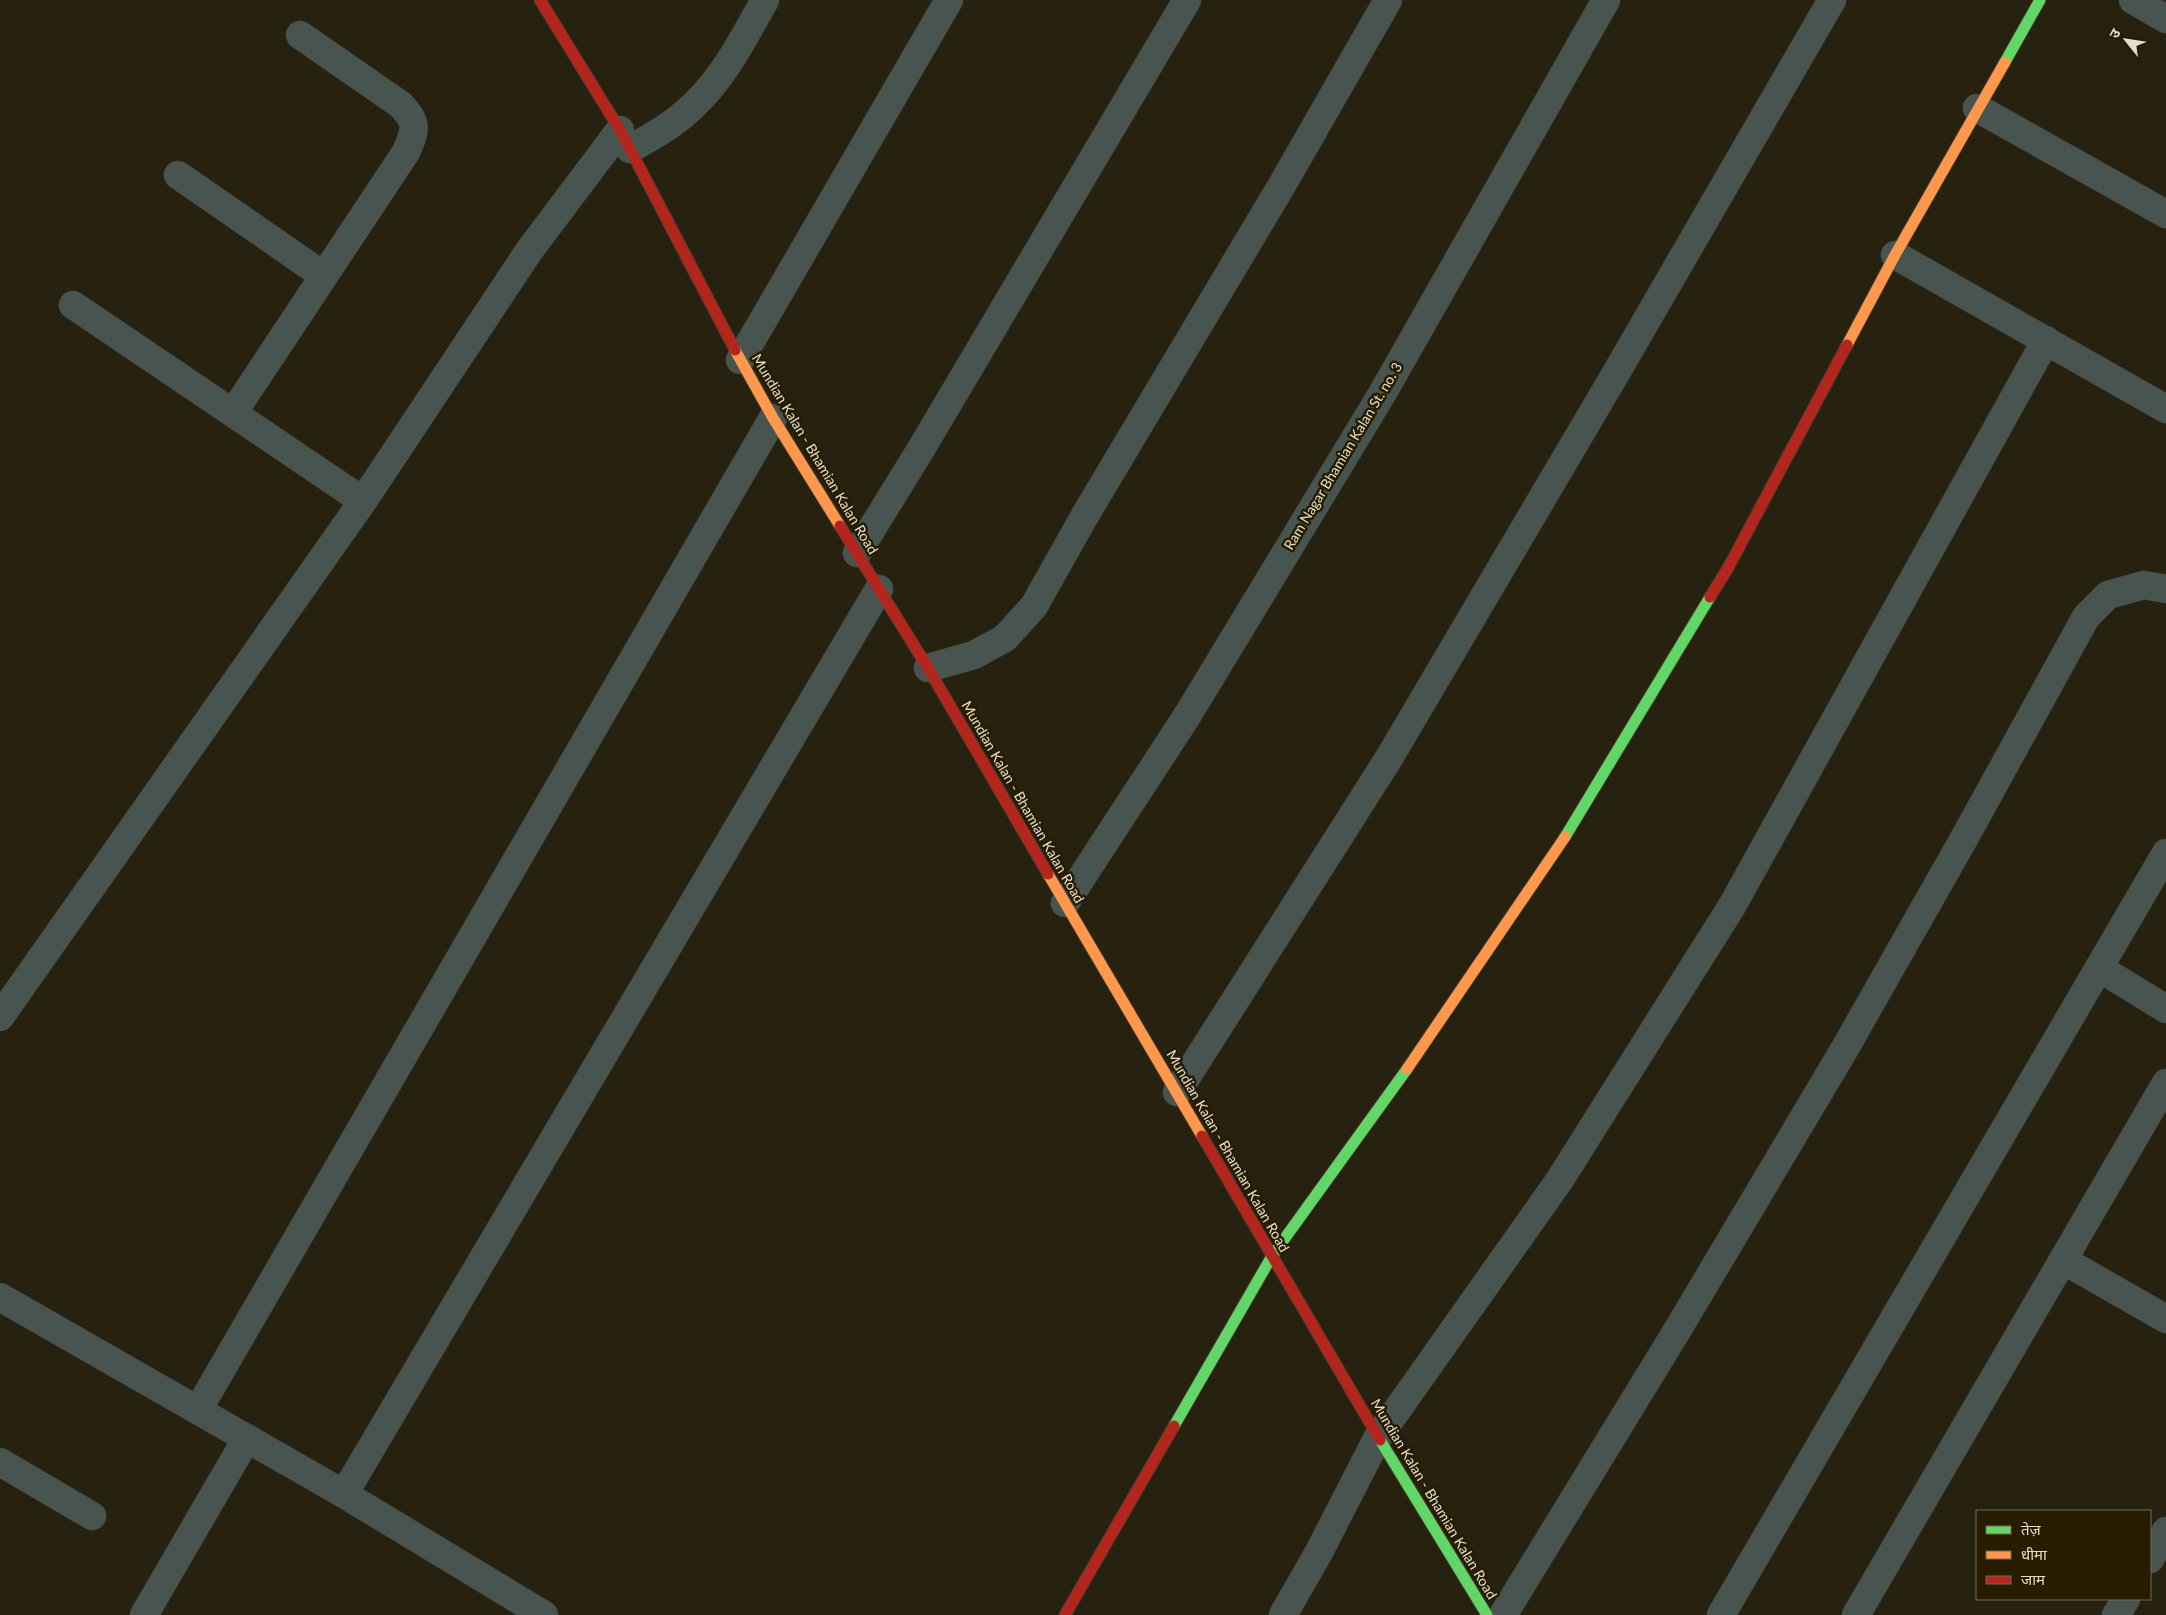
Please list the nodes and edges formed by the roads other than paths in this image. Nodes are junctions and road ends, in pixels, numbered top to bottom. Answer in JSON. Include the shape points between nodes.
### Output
{"nodes":[{"id":1,"x":540,"y":0,"type":"edge"},
{"id":2,"x":765,"y":0,"type":"edge"},
{"id":3,"x":949,"y":0,"type":"edge"},
{"id":4,"x":1187,"y":0,"type":"edge"},
{"id":5,"x":1388,"y":0,"type":"edge"},
{"id":6,"x":1606,"y":0,"type":"edge"},
{"id":7,"x":1832,"y":0,"type":"edge"},
{"id":8,"x":2040,"y":0,"type":"edge"},
{"id":9,"x":2133,"y":0,"type":"edge"},
{"id":10,"x":2166,"y":19,"type":"edge"},
{"id":11,"x":300,"y":35,"type":"dead end"},
{"id":12,"x":1978,"y":108,"type":"junction"},
{"id":13,"x":625,"y":139,"type":"junction"},
{"id":14,"x":178,"y":175,"type":"dead end"},
{"id":15,"x":2166,"y":214,"type":"edge"},
{"id":16,"x":1895,"y":255,"type":"junction"},
{"id":17,"x":324,"y":276,"type":"junction"},
{"id":18,"x":73,"y":305,"type":"dead end"},
{"id":19,"x":2046,"y":340,"type":"junction"},
{"id":20,"x":740,"y":360,"type":"junction"},
{"id":21,"x":2166,"y":409,"type":"edge"},
{"id":22,"x":233,"y":413,"type":"junction"},
{"id":23,"x":773,"y":418,"type":"junction"},
{"id":24,"x":363,"y":501,"type":"junction"},
{"id":25,"x":857,"y":553,"type":"junction"},
{"id":26,"x":2166,"y":588,"type":"edge"},
{"id":27,"x":879,"y":589,"type":"junction"},
{"id":28,"x":928,"y":668,"type":"junction"},
{"id":29,"x":2166,"y":853,"type":"edge"},
{"id":30,"x":1065,"y":903,"type":"junction"},
{"id":31,"x":2099,"y":968,"type":"junction"},
{"id":32,"x":2166,"y":1009,"type":"edge"},
{"id":33,"x":0,"y":1017,"type":"edge"},
{"id":34,"x":2166,"y":1083,"type":"edge"},
{"id":35,"x":1177,"y":1092,"type":"junction"},
{"id":36,"x":1272,"y":1256,"type":"junction"},
{"id":37,"x":2063,"y":1260,"type":"junction"},
{"id":38,"x":0,"y":1297,"type":"edge"},
{"id":39,"x":2166,"y":1319,"type":"edge"},
{"id":40,"x":198,"y":1410,"type":"junction"},
{"id":41,"x":1378,"y":1437,"type":"junction"},
{"id":42,"x":247,"y":1438,"type":"junction"},
{"id":43,"x":0,"y":1462,"type":"edge"},
{"id":44,"x":344,"y":1494,"type":"junction"},
{"id":45,"x":92,"y":1516,"type":"dead end"},
{"id":46,"x":2166,"y":1531,"type":"edge"},
{"id":47,"x":2151,"y":1556,"type":"edge"},
{"id":48,"x":2125,"y":1600,"type":"edge"},
{"id":49,"x":144,"y":1615,"type":"edge"},
{"id":50,"x":544,"y":1615,"type":"edge"},
{"id":51,"x":1065,"y":1615,"type":"edge"},
{"id":52,"x":1283,"y":1615,"type":"edge"},
{"id":53,"x":1487,"y":1615,"type":"edge"},
{"id":54,"x":1503,"y":1615,"type":"edge"},
{"id":55,"x":1721,"y":1615,"type":"edge"},
{"id":56,"x":1856,"y":1615,"type":"edge"},
{"id":57,"x":2116,"y":1615,"type":"edge"}],
"edges":[{"from":1,"to":13,"type":"street","name":"Mundian Kalan - Bhamian Kalan Road"},
{"from":2,"to":13,"type":"street","via":[[727,66],[694,105],[666,128]]},
{"from":3,"to":20,"type":"street"},
{"from":4,"to":25,"type":"street"},
{"from":5,"to":28,"type":"street","via":[[1034,606],[1006,638],[974,655]]},
{"from":6,"to":30,"type":"street","name":"Ram Nagar Bhamian Kalan St. no. 3","via":[[1382,394],[1187,716]]},
{"from":7,"to":35,"type":"street","via":[[1390,758]]},
{"from":8,"to":12,"type":"street"},
{"from":9,"to":10,"type":"street"},
{"from":11,"to":17,"type":"street","via":[[401,105],[412,118],[414,132],[406,152]]},
{"from":12,"to":15,"type":"street"},
{"from":12,"to":16,"type":"street"},
{"from":13,"to":20,"type":"street","name":"Mundian Kalan - Bhamian Kalan Road"},
{"from":13,"to":24,"type":"street","via":[[529,251]]},
{"from":14,"to":17,"type":"street"},
{"from":16,"to":19,"type":"street"},
{"from":16,"to":36,"type":"street","via":[[1728,568],[1578,817],[1404,1073]]},
{"from":17,"to":22,"type":"street"},
{"from":18,"to":22,"type":"street"},
{"from":19,"to":21,"type":"street"},
{"from":19,"to":41,"type":"street","via":[[1732,906],[1559,1180]]},
{"from":20,"to":23,"type":"street","name":"Mundian Kalan - Bhamian Kalan Road"},
{"from":22,"to":24,"type":"street"},
{"from":23,"to":25,"type":"street","name":"Mundian Kalan - Bhamian Kalan Road"},
{"from":23,"to":40,"type":"street"},
{"from":24,"to":33,"type":"street"},
{"from":25,"to":27,"type":"street","name":"Mundian Kalan - Bhamian Kalan Road"},
{"from":26,"to":54,"type":"street","via":[[2144,585],[2108,595],[2086,617],[1844,1050]]},
{"from":27,"to":28,"type":"street","name":"Mundian Kalan - Bhamian Kalan Road"},
{"from":27,"to":44,"type":"street"},
{"from":28,"to":30,"type":"street","name":"Mundian Kalan - Bhamian Kalan Road"},
{"from":29,"to":31,"type":"street"},
{"from":30,"to":35,"type":"street","name":"Mundian Kalan - Bhamian Kalan Road"},
{"from":31,"to":32,"type":"street"},
{"from":31,"to":55,"type":"street"},
{"from":34,"to":37,"type":"street"},
{"from":35,"to":36,"type":"street","name":"Mundian Kalan - Bhamian Kalan Road"},
{"from":36,"to":41,"type":"street","name":"Mundian Kalan - Bhamian Kalan Road"},
{"from":36,"to":51,"type":"street"},
{"from":37,"to":39,"type":"street"},
{"from":37,"to":56,"type":"street"},
{"from":38,"to":40,"type":"street"},
{"from":40,"to":42,"type":"street"},
{"from":41,"to":52,"type":"street"},
{"from":41,"to":53,"type":"street","name":"Mundian Kalan - Bhamian Kalan Road"},
{"from":42,"to":44,"type":"street"},
{"from":42,"to":49,"type":"street"},
{"from":43,"to":45,"type":"street"},
{"from":44,"to":50,"type":"street"},
{"from":46,"to":47,"type":"street"},
{"from":48,"to":57,"type":"street"}]}
